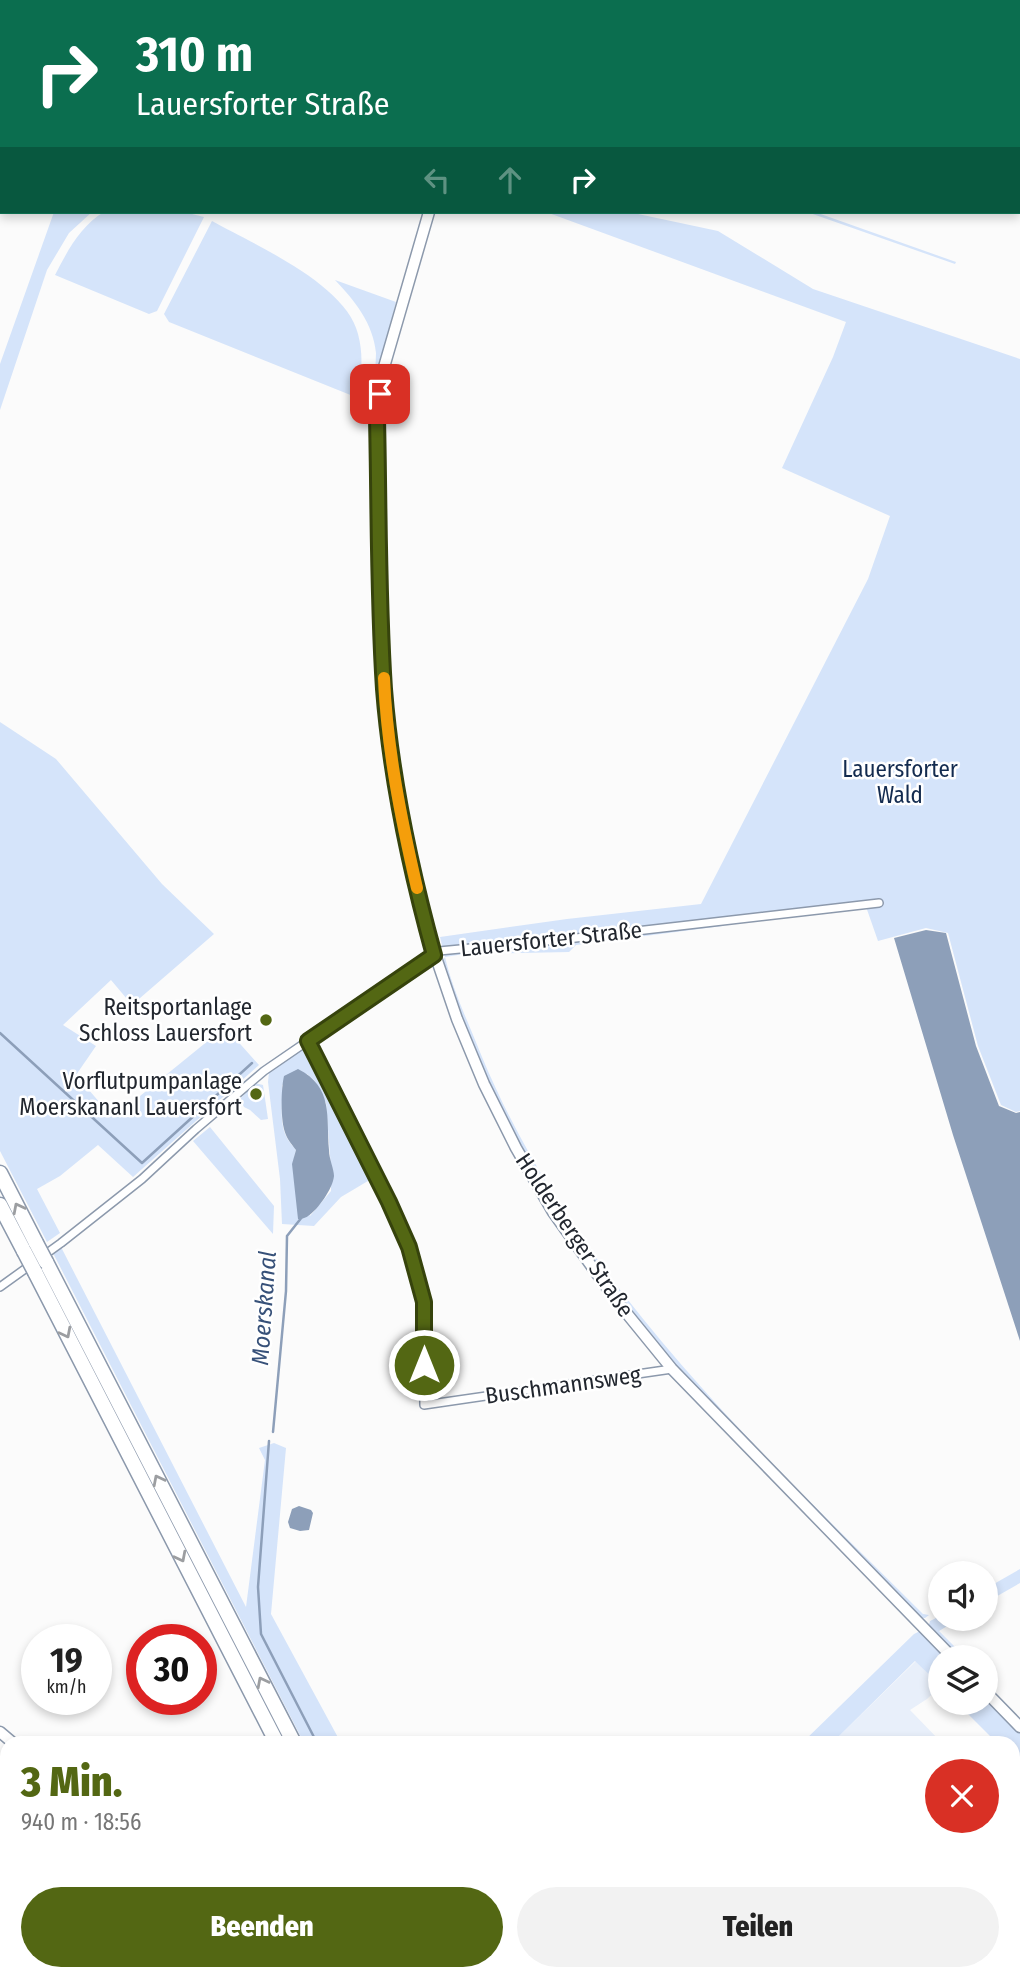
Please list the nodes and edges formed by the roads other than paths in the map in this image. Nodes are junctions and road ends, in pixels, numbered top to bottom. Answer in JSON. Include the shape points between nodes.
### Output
{"nodes":[{"id":1,"x":428,"y":214,"type":"edge"},
{"id":2,"x":879,"y":903,"type":"dead end"},
{"id":3,"x":434,"y":955,"type":"junction"},
{"id":4,"x":308,"y":1041,"type":"junction"},
{"id":5,"x":0,"y":1173,"type":"edge"},
{"id":6,"x":0,"y":1205,"type":"edge"},
{"id":7,"x":30,"y":1247,"type":"junction"},
{"id":8,"x":40,"y":1267,"type":"junction"},
{"id":9,"x":0,"y":1287,"type":"edge"},
{"id":10,"x":672,"y":1369,"type":"junction"},
{"id":11,"x":940,"y":1645,"type":"edge"},
{"id":12,"x":998,"y":1704,"type":"edge"},
{"id":13,"x":1020,"y":1727,"type":"edge"},
{"id":14,"x":274,"y":1736,"type":"edge"},
{"id":15,"x":290,"y":1736,"type":"edge"}],
"edges":[{"from":1,"to":3,"type":"main road","name":"Holderberger Straße","via":[[382,374],[377,418],[384,690],[400,813]]},
{"from":2,"to":3,"type":"street","name":"Lauersforter Straße"},
{"from":3,"to":4,"type":"street","name":"Lauersforter Straße"},
{"from":3,"to":10,"type":"main road","name":"Holderberger Straße","via":[[484,1084],[534,1181],[583,1256]]},
{"from":4,"to":9,"type":"street","name":"Lauersforter Straße","via":[[264,1071],[142,1179]]},
{"from":4,"to":10,"type":"street","name":"Buschmannsweg","via":[[409,1247],[424,1302],[424,1405]]},
{"from":7,"to":5,"type":"highway","one_way":true},
{"from":6,"to":7,"type":"highway"},
{"from":7,"to":8,"type":"highway","bridge":true},
{"from":8,"to":14,"type":"highway","one_way":true},
{"from":15,"to":8,"type":"highway","one_way":true},
{"from":10,"to":11,"type":"main road","name":"Holderberger Straße"},
{"from":12,"to":13,"type":"main road"}]}
